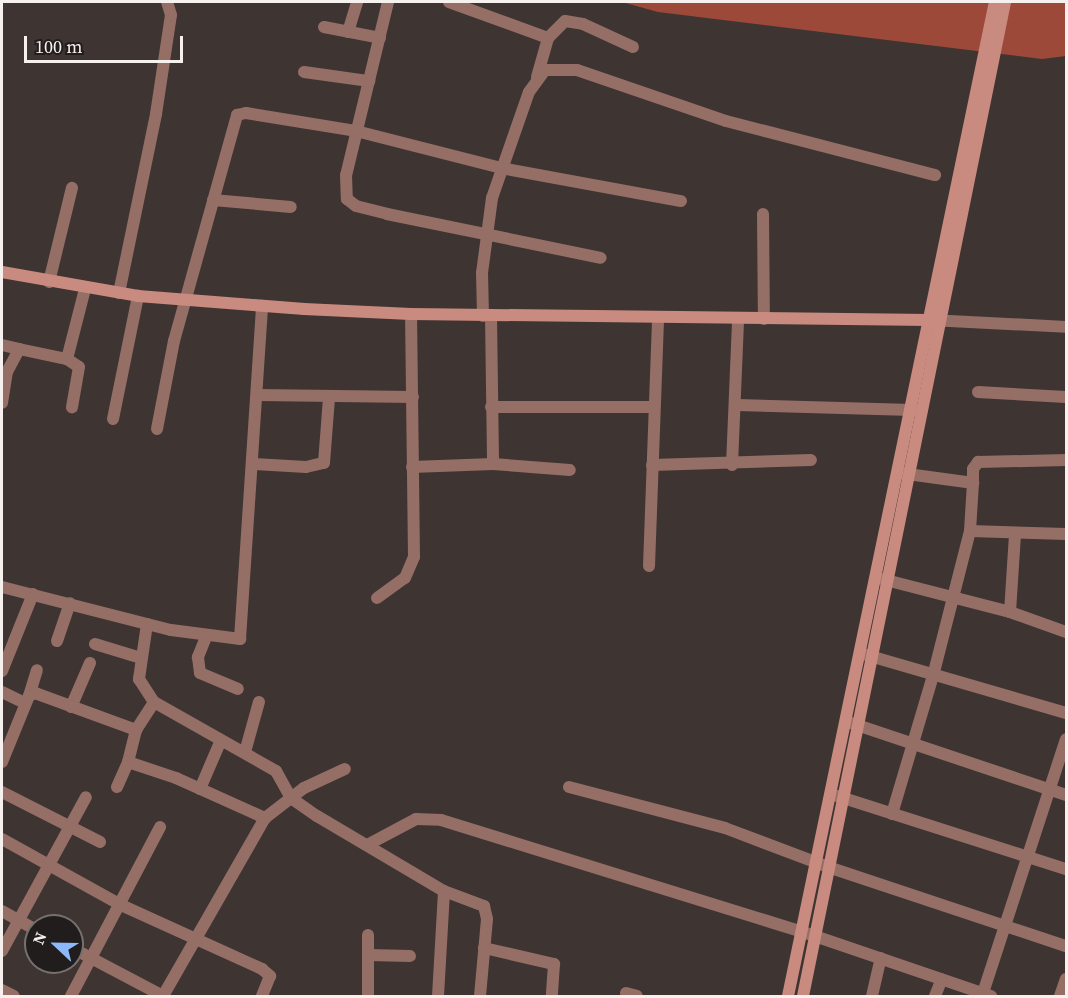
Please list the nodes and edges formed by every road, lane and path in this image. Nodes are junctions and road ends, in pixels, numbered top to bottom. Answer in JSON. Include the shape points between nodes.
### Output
{"nodes":[{"id":1,"x":167,"y":2,"type":"edge"},
{"id":2,"x":357,"y":2,"type":"edge"},
{"id":3,"x":388,"y":2,"type":"edge"},
{"id":4,"x":449,"y":2,"type":"edge"},
{"id":5,"x":995,"y":2,"type":"edge"},
{"id":6,"x":1005,"y":2,"type":"edge"},
{"id":7,"x":324,"y":27,"type":"dead end"},
{"id":8,"x":348,"y":32,"type":"junction"},
{"id":9,"x":380,"y":38,"type":"junction"},
{"id":10,"x":548,"y":38,"type":"junction"},
{"id":11,"x":633,"y":47,"type":"dead end"},
{"id":12,"x":304,"y":72,"type":"dead end"},
{"id":13,"x":537,"y":78,"type":"junction"},
{"id":14,"x":369,"y":81,"type":"junction"},
{"id":15,"x":356,"y":131,"type":"junction"},
{"id":16,"x":501,"y":168,"type":"junction"},
{"id":17,"x":935,"y":175,"type":"dead end"},
{"id":18,"x":72,"y":188,"type":"dead end"},
{"id":19,"x":213,"y":200,"type":"junction"},
{"id":20,"x":681,"y":201,"type":"dead end"},
{"id":21,"x":291,"y":207,"type":"dead end"},
{"id":22,"x":958,"y":212,"type":"junction"},
{"id":23,"x":763,"y":214,"type":"dead end"},
{"id":24,"x":486,"y":235,"type":"junction"},
{"id":25,"x":602,"y":258,"type":"dead end"},
{"id":26,"x":2,"y":273,"type":"edge"},
{"id":27,"x":48,"y":282,"type":"junction"},
{"id":28,"x":85,"y":289,"type":"junction"},
{"id":29,"x":119,"y":293,"type":"junction"},
{"id":30,"x":138,"y":296,"type":"junction"},
{"id":31,"x":186,"y":299,"type":"junction"},
{"id":32,"x":262,"y":306,"type":"junction"},
{"id":33,"x":411,"y":315,"type":"junction"},
{"id":34,"x":487,"y":316,"type":"junction"},
{"id":35,"x":658,"y":318,"type":"junction"},
{"id":36,"x":738,"y":319,"type":"junction"},
{"id":37,"x":764,"y":319,"type":"junction"},
{"id":38,"x":936,"y":320,"type":"junction"},
{"id":39,"x":1066,"y":327,"type":"edge"},
{"id":40,"x":2,"y":345,"type":"edge"},
{"id":41,"x":19,"y":349,"type":"junction"},
{"id":42,"x":67,"y":359,"type":"junction"},
{"id":43,"x":978,"y":392,"type":"dead end"},
{"id":44,"x":258,"y":395,"type":"junction"},
{"id":45,"x":413,"y":397,"type":"junction"},
{"id":46,"x":1066,"y":397,"type":"edge"},
{"id":47,"x":329,"y":398,"type":"junction"},
{"id":48,"x":2,"y":403,"type":"edge"},
{"id":49,"x":737,"y":405,"type":"junction"},
{"id":50,"x":72,"y":407,"type":"dead end"},
{"id":51,"x":491,"y":407,"type":"junction"},
{"id":52,"x":653,"y":407,"type":"junction"},
{"id":53,"x":912,"y":410,"type":"junction"},
{"id":54,"x":113,"y":419,"type":"dead end"},
{"id":55,"x":157,"y":429,"type":"dead end"},
{"id":56,"x":811,"y":460,"type":"dead end"},
{"id":57,"x":1066,"y":460,"type":"edge"},
{"id":58,"x":254,"y":464,"type":"junction"},
{"id":59,"x":493,"y":464,"type":"junction"},
{"id":60,"x":652,"y":465,"type":"junction"},
{"id":61,"x":732,"y":465,"type":"junction"},
{"id":62,"x":412,"y":467,"type":"junction"},
{"id":63,"x":570,"y":470,"type":"dead end"},
{"id":64,"x":904,"y":474,"type":"junction"},
{"id":65,"x":973,"y":483,"type":"junction"},
{"id":66,"x":969,"y":531,"type":"junction"},
{"id":67,"x":1015,"y":534,"type":"junction"},
{"id":68,"x":1066,"y":534,"type":"edge"},
{"id":69,"x":649,"y":566,"type":"dead end"},
{"id":70,"x":874,"y":577,"type":"junction"},
{"id":71,"x":888,"y":582,"type":"junction"},
{"id":72,"x":2,"y":587,"type":"edge"},
{"id":73,"x":33,"y":594,"type":"junction"},
{"id":74,"x":377,"y":598,"type":"dead end"},
{"id":75,"x":953,"y":600,"type":"junction"},
{"id":76,"x":70,"y":603,"type":"junction"},
{"id":77,"x":1010,"y":612,"type":"junction"},
{"id":78,"x":147,"y":624,"type":"junction"},
{"id":79,"x":1066,"y":632,"type":"edge"},
{"id":80,"x":206,"y":637,"type":"junction"},
{"id":81,"x":57,"y":641,"type":"dead end"},
{"id":82,"x":95,"y":644,"type":"dead end"},
{"id":83,"x":866,"y":655,"type":"junction"},
{"id":84,"x":141,"y":658,"type":"junction"},
{"id":85,"x":90,"y":663,"type":"dead end"},
{"id":86,"x":37,"y":670,"type":"dead end"},
{"id":87,"x":2,"y":671,"type":"edge"},
{"id":88,"x":933,"y":676,"type":"junction"},
{"id":89,"x":238,"y":689,"type":"dead end"},
{"id":90,"x":2,"y":692,"type":"edge"},
{"id":91,"x":27,"y":700,"type":"junction"},
{"id":92,"x":154,"y":702,"type":"junction"},
{"id":93,"x":259,"y":702,"type":"dead end"},
{"id":94,"x":71,"y":707,"type":"junction"},
{"id":95,"x":1066,"y":713,"type":"edge"},
{"id":96,"x":845,"y":721,"type":"junction"},
{"id":97,"x":858,"y":725,"type":"junction"},
{"id":98,"x":136,"y":730,"type":"junction"},
{"id":99,"x":1066,"y":739,"type":"edge"},
{"id":100,"x":221,"y":740,"type":"junction"},
{"id":101,"x":913,"y":746,"type":"junction"},
{"id":102,"x":245,"y":752,"type":"junction"},
{"id":103,"x":2,"y":762,"type":"edge"},
{"id":104,"x":128,"y":762,"type":"junction"},
{"id":105,"x":345,"y":769,"type":"dead end"},
{"id":106,"x":117,"y":787,"type":"dead end"},
{"id":107,"x":568,"y":787,"type":"dead end"},
{"id":108,"x":201,"y":789,"type":"junction"},
{"id":109,"x":1052,"y":790,"type":"junction"},
{"id":110,"x":2,"y":792,"type":"edge"},
{"id":111,"x":830,"y":794,"type":"junction"},
{"id":112,"x":1066,"y":795,"type":"edge"},
{"id":113,"x":86,"y":797,"type":"dead end"},
{"id":114,"x":291,"y":798,"type":"junction"},
{"id":115,"x":842,"y":798,"type":"junction"},
{"id":116,"x":892,"y":814,"type":"junction"},
{"id":117,"x":265,"y":818,"type":"junction"},
{"id":118,"x":70,"y":825,"type":"junction"},
{"id":119,"x":160,"y":827,"type":"dead end"},
{"id":120,"x":2,"y":838,"type":"edge"},
{"id":121,"x":100,"y":842,"type":"dead end"},
{"id":122,"x":369,"y":844,"type":"junction"},
{"id":123,"x":1030,"y":860,"type":"junction"},
{"id":124,"x":815,"y":861,"type":"junction"},
{"id":125,"x":49,"y":863,"type":"junction"},
{"id":126,"x":828,"y":867,"type":"junction"},
{"id":127,"x":1066,"y":869,"type":"edge"},
{"id":128,"x":444,"y":891,"type":"junction"},
{"id":129,"x":122,"y":904,"type":"junction"},
{"id":130,"x":2,"y":911,"type":"edge"},
{"id":131,"x":17,"y":920,"type":"junction"},
{"id":132,"x":24,"y":924,"type":"edge"},
{"id":133,"x":1005,"y":926,"type":"junction"},
{"id":134,"x":800,"y":931,"type":"junction"},
{"id":135,"x":368,"y":935,"type":"dead end"},
{"id":136,"x":813,"y":937,"type":"junction"},
{"id":137,"x":196,"y":940,"type":"junction"},
{"id":138,"x":1066,"y":946,"type":"edge"},
{"id":139,"x":484,"y":948,"type":"junction"},
{"id":140,"x":2,"y":951,"type":"edge"},
{"id":141,"x":84,"y":954,"type":"edge"},
{"id":142,"x":368,"y":955,"type":"junction"},
{"id":143,"x":410,"y":956,"type":"dead end"},
{"id":144,"x":91,"y":958,"type":"junction"},
{"id":145,"x":881,"y":958,"type":"junction"},
{"id":146,"x":942,"y":979,"type":"junction"},
{"id":147,"x":1066,"y":979,"type":"edge"},
{"id":148,"x":2,"y":990,"type":"edge"},
{"id":149,"x":14,"y":996,"type":"edge"},
{"id":150,"x":71,"y":996,"type":"edge"},
{"id":151,"x":262,"y":996,"type":"edge"},
{"id":152,"x":368,"y":996,"type":"edge"},
{"id":153,"x":438,"y":996,"type":"edge"},
{"id":154,"x":480,"y":996,"type":"edge"},
{"id":155,"x":552,"y":996,"type":"edge"},
{"id":156,"x":788,"y":996,"type":"edge"},
{"id":157,"x":802,"y":996,"type":"edge"},
{"id":158,"x":872,"y":996,"type":"edge"},
{"id":159,"x":935,"y":996,"type":"edge"},
{"id":160,"x":985,"y":996,"type":"edge"},
{"id":161,"x":1060,"y":996,"type":"edge"}],
"edges":[{"from":1,"to":29,"type":"street","via":[[171,15],[160,92]]},
{"from":2,"to":8,"type":"street"},
{"from":3,"to":9,"type":"street"},
{"from":4,"to":10,"type":"street"},
{"from":5,"to":22,"type":"main road"},
{"from":6,"to":22,"type":"main road"},
{"from":7,"to":8,"type":"street"},
{"from":8,"to":9,"type":"street"},
{"from":9,"to":14,"type":"street"},
{"from":10,"to":11,"type":"street","via":[[565,21],[575,21]]},
{"from":10,"to":13,"type":"street"},
{"from":12,"to":14,"type":"street"},
{"from":13,"to":16,"type":"street"},
{"from":13,"to":17,"type":"street","via":[[553,68],[578,70],[726,121]]},
{"from":14,"to":15,"type":"street"},
{"from":15,"to":16,"type":"street"},
{"from":15,"to":19,"type":"street","via":[[237,115]]},
{"from":15,"to":24,"type":"street","via":[[344,188],[347,199],[356,206]]},
{"from":16,"to":20,"type":"street"},
{"from":16,"to":24,"type":"street"},
{"from":18,"to":27,"type":"street"},
{"from":19,"to":21,"type":"street"},
{"from":19,"to":31,"type":"street"},
{"from":22,"to":38,"type":"main road"},
{"from":23,"to":37,"type":"street"},
{"from":24,"to":25,"type":"street"},
{"from":24,"to":34,"type":"street"},
{"from":26,"to":27,"type":"main road"},
{"from":27,"to":28,"type":"main road"},
{"from":28,"to":29,"type":"main road"},
{"from":28,"to":42,"type":"street"},
{"from":29,"to":30,"type":"main road"},
{"from":30,"to":31,"type":"main road"},
{"from":30,"to":54,"type":"street"},
{"from":31,"to":32,"type":"main road"},
{"from":31,"to":55,"type":"street"},
{"from":32,"to":33,"type":"main road"},
{"from":32,"to":44,"type":"street"},
{"from":33,"to":34,"type":"main road"},
{"from":33,"to":45,"type":"street"},
{"from":34,"to":35,"type":"main road"},
{"from":34,"to":51,"type":"street"},
{"from":35,"to":36,"type":"main road"},
{"from":35,"to":52,"type":"street"},
{"from":36,"to":37,"type":"main road"},
{"from":36,"to":49,"type":"street"},
{"from":37,"to":38,"type":"main road"},
{"from":38,"to":39,"type":"street"},
{"from":38,"to":53,"type":"main road"},
{"from":38,"to":64,"type":"main road"},
{"from":40,"to":41,"type":"street"},
{"from":41,"to":42,"type":"street"},
{"from":41,"to":48,"type":"street","via":[[7,372]]},
{"from":42,"to":50,"type":"street","via":[[79,367]]},
{"from":43,"to":46,"type":"street"},
{"from":44,"to":47,"type":"street"},
{"from":44,"to":58,"type":"street"},
{"from":45,"to":47,"type":"street"},
{"from":45,"to":62,"type":"street"},
{"from":47,"to":58,"type":"street","via":[[324,463],[306,467]]},
{"from":49,"to":53,"type":"street"},
{"from":49,"to":61,"type":"street"},
{"from":51,"to":52,"type":"street"},
{"from":51,"to":59,"type":"street"},
{"from":52,"to":60,"type":"street"},
{"from":53,"to":64,"type":"main road"},
{"from":56,"to":61,"type":"street"},
{"from":57,"to":65,"type":"street","via":[[978,462]]},
{"from":58,"to":80,"type":"street","via":[[243,634],[234,641]]},
{"from":59,"to":62,"type":"street"},
{"from":59,"to":63,"type":"street"},
{"from":60,"to":61,"type":"street"},
{"from":60,"to":69,"type":"street"},
{"from":62,"to":74,"type":"street","via":[[414,557],[405,578]]},
{"from":64,"to":65,"type":"street"},
{"from":64,"to":70,"type":"main road"},
{"from":64,"to":71,"type":"main road"},
{"from":65,"to":66,"type":"street"},
{"from":66,"to":67,"type":"street"},
{"from":66,"to":75,"type":"street"},
{"from":67,"to":68,"type":"street"},
{"from":67,"to":77,"type":"street"},
{"from":70,"to":71,"type":"street"},
{"from":70,"to":83,"type":"main road"},
{"from":71,"to":75,"type":"street"},
{"from":71,"to":83,"type":"main road"},
{"from":72,"to":73,"type":"street"},
{"from":73,"to":76,"type":"street"},
{"from":73,"to":87,"type":"street"},
{"from":75,"to":77,"type":"street"},
{"from":75,"to":88,"type":"street"},
{"from":76,"to":78,"type":"street"},
{"from":76,"to":81,"type":"street"},
{"from":77,"to":79,"type":"street"},
{"from":78,"to":80,"type":"street"},
{"from":78,"to":84,"type":"street"},
{"from":80,"to":89,"type":"street","via":[[198,657],[200,673]]},
{"from":82,"to":84,"type":"street"},
{"from":83,"to":88,"type":"street"},
{"from":83,"to":96,"type":"main road"},
{"from":83,"to":97,"type":"main road"},
{"from":84,"to":92,"type":"street","via":[[139,679]]},
{"from":85,"to":94,"type":"street"},
{"from":86,"to":91,"type":"street"},
{"from":88,"to":95,"type":"street"},
{"from":88,"to":101,"type":"street"},
{"from":90,"to":91,"type":"street"},
{"from":91,"to":94,"type":"street","via":[[41,693]]},
{"from":91,"to":103,"type":"street"},
{"from":92,"to":98,"type":"street"},
{"from":92,"to":100,"type":"street"},
{"from":93,"to":102,"type":"street"},
{"from":94,"to":98,"type":"street"},
{"from":96,"to":97,"type":"street"},
{"from":96,"to":111,"type":"main road"},
{"from":97,"to":101,"type":"street"},
{"from":97,"to":115,"type":"main road"},
{"from":98,"to":104,"type":"street"},
{"from":99,"to":109,"type":"street"},
{"from":100,"to":102,"type":"street"},
{"from":100,"to":108,"type":"street"},
{"from":101,"to":109,"type":"street"},
{"from":101,"to":116,"type":"street"},
{"from":102,"to":114,"type":"street","via":[[283,777]]},
{"from":104,"to":106,"type":"street"},
{"from":104,"to":108,"type":"street"},
{"from":105,"to":114,"type":"street"},
{"from":107,"to":124,"type":"street","via":[[719,826]]},
{"from":108,"to":117,"type":"street"},
{"from":109,"to":112,"type":"street"},
{"from":109,"to":123,"type":"street"},
{"from":110,"to":118,"type":"street"},
{"from":111,"to":115,"type":"street"},
{"from":111,"to":124,"type":"main road"},
{"from":113,"to":118,"type":"street"},
{"from":114,"to":117,"type":"street"},
{"from":114,"to":122,"type":"street"},
{"from":115,"to":116,"type":"street"},
{"from":115,"to":126,"type":"main road"},
{"from":116,"to":123,"type":"street"},
{"from":117,"to":137,"type":"street","via":[[253,833]]},
{"from":118,"to":121,"type":"street"},
{"from":118,"to":125,"type":"street"},
{"from":119,"to":129,"type":"street"},
{"from":120,"to":125,"type":"street"},
{"from":122,"to":128,"type":"street"},
{"from":122,"to":134,"type":"street","via":[[416,819],[441,819]]},
{"from":123,"to":127,"type":"street"},
{"from":123,"to":133,"type":"street"},
{"from":124,"to":126,"type":"street"},
{"from":124,"to":134,"type":"main road"},
{"from":125,"to":129,"type":"street"},
{"from":125,"to":131,"type":"street"},
{"from":126,"to":133,"type":"street"},
{"from":126,"to":136,"type":"main road"},
{"from":128,"to":139,"type":"street","via":[[484,906]]},
{"from":128,"to":153,"type":"street"},
{"from":129,"to":137,"type":"street"},
{"from":129,"to":144,"type":"street"},
{"from":130,"to":131,"type":"street"},
{"from":131,"to":132,"type":"street"},
{"from":131,"to":140,"type":"street"},
{"from":133,"to":138,"type":"street"},
{"from":133,"to":160,"type":"street"},
{"from":134,"to":136,"type":"street"},
{"from":134,"to":156,"type":"main road"},
{"from":135,"to":142,"type":"street"},
{"from":136,"to":145,"type":"street"},
{"from":136,"to":157,"type":"main road"},
{"from":137,"to":144,"type":"street","via":[[163,996]]},
{"from":137,"to":151,"type":"street","via":[[262,969],[270,976]]},
{"from":139,"to":154,"type":"street"},
{"from":139,"to":155,"type":"street","via":[[554,964]]},
{"from":141,"to":144,"type":"street"},
{"from":142,"to":143,"type":"street"},
{"from":142,"to":152,"type":"street"},
{"from":144,"to":150,"type":"street"},
{"from":145,"to":146,"type":"street"},
{"from":145,"to":158,"type":"street"},
{"from":146,"to":159,"type":"street"},
{"from":146,"to":160,"type":"street"},
{"from":147,"to":161,"type":"street"},
{"from":148,"to":149,"type":"street"}]}
